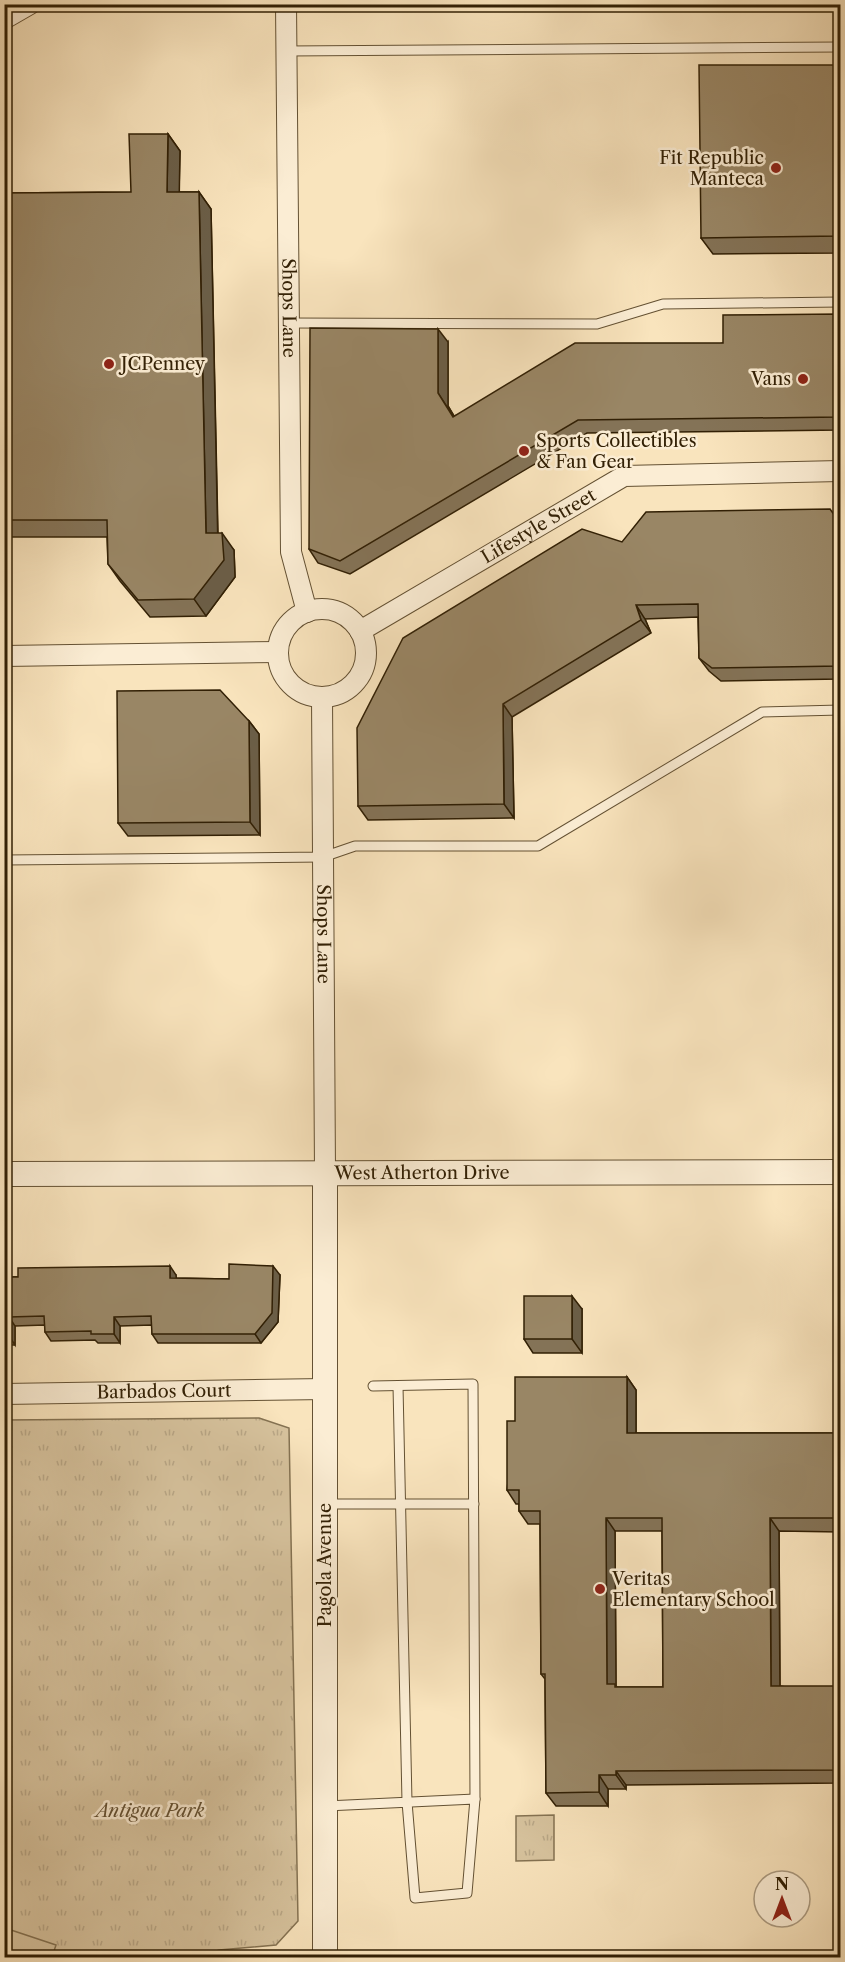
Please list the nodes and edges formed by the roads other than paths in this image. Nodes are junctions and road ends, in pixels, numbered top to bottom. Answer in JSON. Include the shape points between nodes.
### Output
{"nodes":[{"id":1,"x":30,"y":4,"type":"edge"},
{"id":2,"x":286,"y":4,"type":"edge"},
{"id":3,"x":4,"y":19,"type":"edge"},
{"id":4,"x":840,"y":47,"type":"edge"},
{"id":5,"x":287,"y":51,"type":"junction"},
{"id":6,"x":840,"y":302,"type":"edge"},
{"id":7,"x":289,"y":323,"type":"junction"},
{"id":8,"x":840,"y":471,"type":"edge"},
{"id":9,"x":306,"y":612,"type":"junction"},
{"id":10,"x":360,"y":631,"type":"junction"},
{"id":11,"x":278,"y":652,"type":"junction"},
{"id":12,"x":4,"y":657,"type":"edge"},
{"id":13,"x":322,"y":697,"type":"junction"},
{"id":14,"x":840,"y":710,"type":"edge"},
{"id":15,"x":323,"y":857,"type":"junction"},
{"id":16,"x":4,"y":860,"type":"edge"},
{"id":17,"x":325,"y":1172,"type":"junction"},
{"id":18,"x":840,"y":1172,"type":"edge"},
{"id":19,"x":4,"y":1174,"type":"edge"},
{"id":20,"x":373,"y":1386,"type":"dead end"},
{"id":21,"x":398,"y":1386,"type":"junction"},
{"id":22,"x":325,"y":1389,"type":"junction"},
{"id":23,"x":4,"y":1394,"type":"edge"},
{"id":24,"x":325,"y":1504,"type":"junction"},
{"id":25,"x":401,"y":1504,"type":"junction"},
{"id":26,"x":474,"y":1504,"type":"junction"},
{"id":27,"x":474,"y":1799,"type":"junction"},
{"id":28,"x":406,"y":1802,"type":"junction"},
{"id":29,"x":325,"y":1806,"type":"junction"},
{"id":30,"x":325,"y":1958,"type":"edge"}],
"edges":[{"from":1,"to":3,"type":"street"},
{"from":2,"to":5,"type":"street","name":"Shops Lane"},
{"from":4,"to":5,"type":"lane"},
{"from":5,"to":7,"type":"street","name":"Shops Lane"},
{"from":6,"to":7,"type":"lane","via":[[663,304],[597,324]]},
{"from":7,"to":9,"type":"street","name":"Shops Lane","via":[[291,552]]},
{"from":8,"to":10,"type":"street","name":"Lifestyle Street","via":[[624,477]]},
{"from":9,"to":10,"type":"street","via":[[330,609],[344,614]]},
{"from":9,"to":11,"type":"street","via":[[283,630]]},
{"from":10,"to":13,"type":"street","via":[[367,650],[360,677],[339,694]]},
{"from":11,"to":12,"type":"street"},
{"from":11,"to":13,"type":"street","via":[[288,682],[299,691]]},
{"from":13,"to":15,"type":"street","name":"Shops Lane"},
{"from":14,"to":15,"type":"lane","via":[[762,712],[538,846],[355,846]]},
{"from":15,"to":16,"type":"lane"},
{"from":15,"to":17,"type":"street","name":"Shops Lane"},
{"from":17,"to":18,"type":"street","name":"West Atherton Drive"},
{"from":17,"to":19,"type":"street","name":"West Atherton Drive"},
{"from":17,"to":22,"type":"street","name":"Pagola Avenue"},
{"from":20,"to":21,"type":"lane"},
{"from":21,"to":25,"type":"lane"},
{"from":21,"to":26,"type":"lane","via":[[473,1384]]},
{"from":22,"to":23,"type":"street","name":"Barbados Court"},
{"from":22,"to":24,"type":"street","name":"Pagola Avenue"},
{"from":24,"to":25,"type":"lane"},
{"from":24,"to":29,"type":"street","name":"Pagola Avenue"},
{"from":25,"to":26,"type":"lane"},
{"from":25,"to":28,"type":"lane"},
{"from":26,"to":27,"type":"lane"},
{"from":27,"to":28,"type":"lane"},
{"from":27,"to":28,"type":"lane","via":[[467,1893],[415,1898]]},
{"from":28,"to":29,"type":"lane"},
{"from":29,"to":30,"type":"street","name":"Pagola Avenue"}]}
